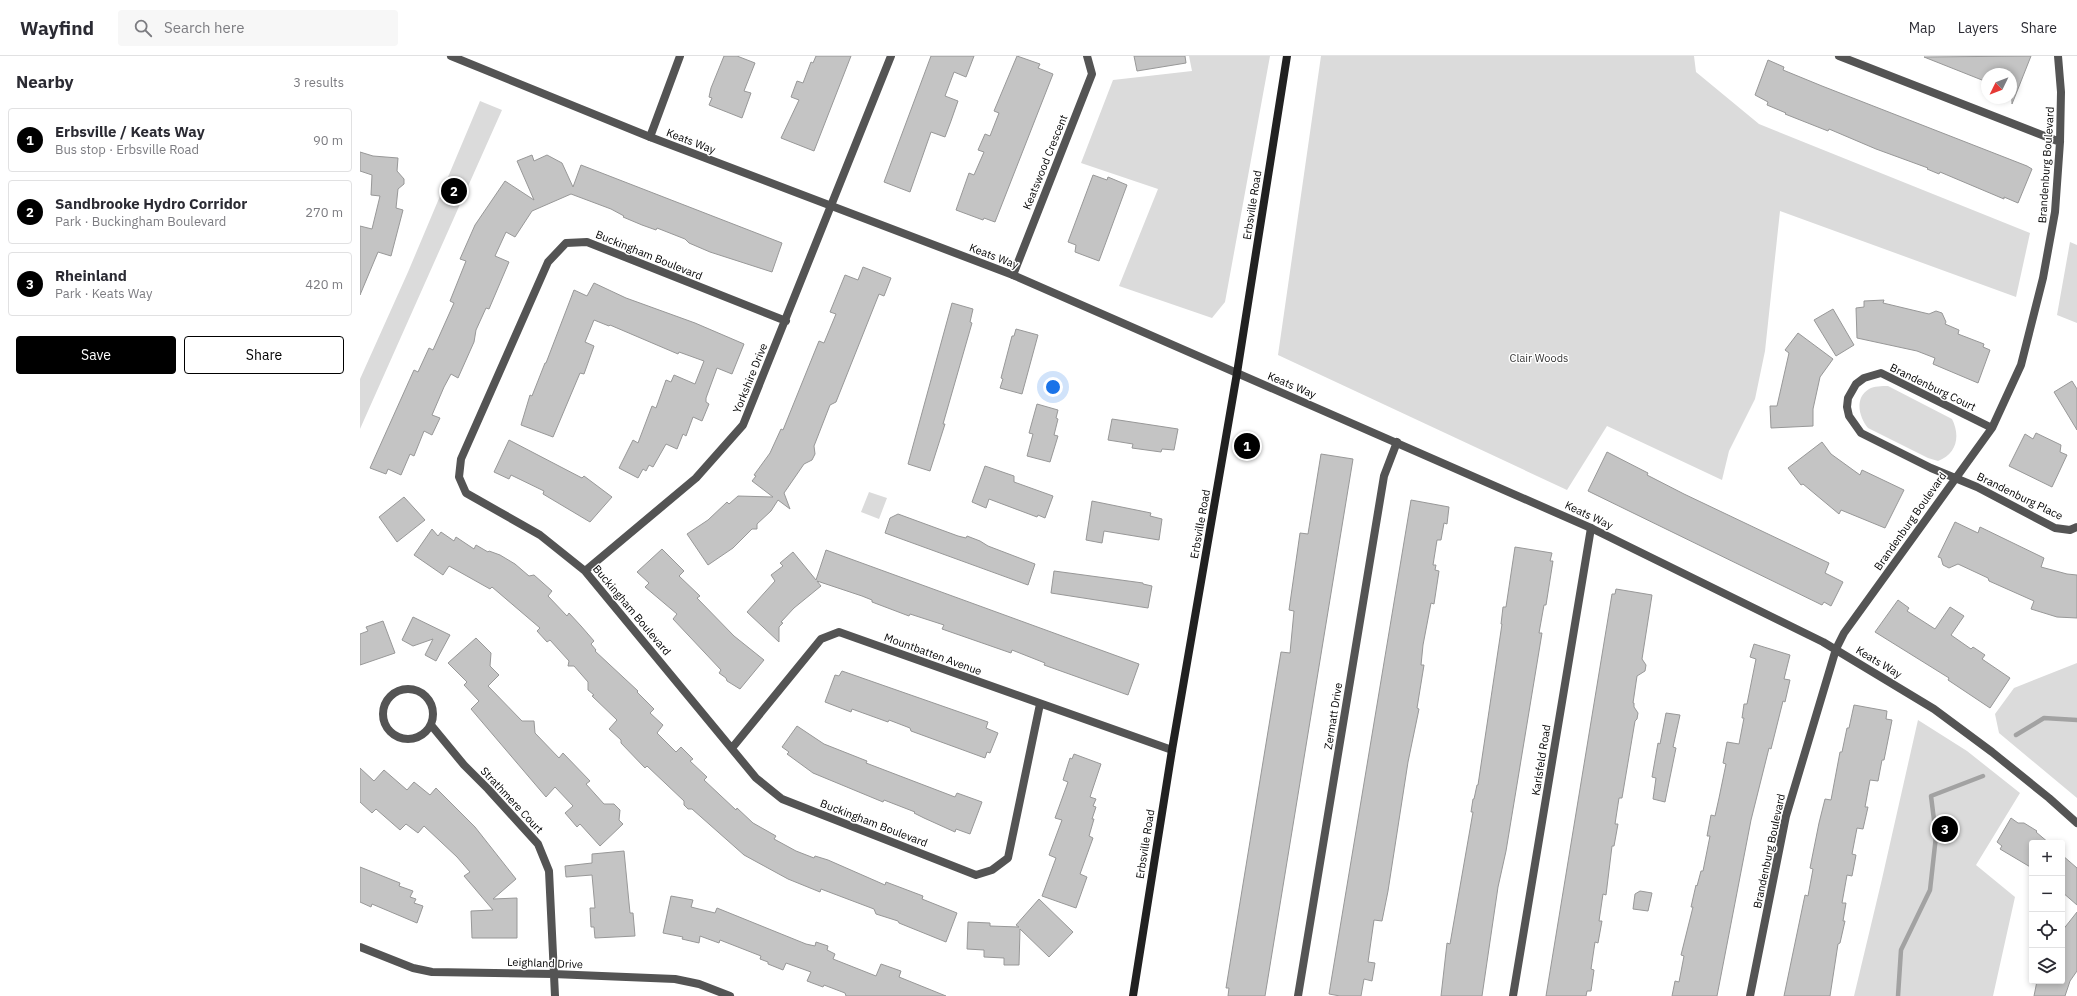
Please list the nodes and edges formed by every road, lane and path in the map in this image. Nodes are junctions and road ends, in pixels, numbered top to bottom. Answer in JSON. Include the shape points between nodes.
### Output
{"nodes":[{"id":1,"x":451,"y":56,"type":"edge"},
{"id":2,"x":680,"y":56,"type":"edge"},
{"id":3,"x":891,"y":56,"type":"edge"},
{"id":4,"x":1088,"y":56,"type":"edge"},
{"id":5,"x":1287,"y":56,"type":"edge"},
{"id":6,"x":1839,"y":56,"type":"edge"},
{"id":7,"x":2058,"y":56,"type":"edge"},
{"id":8,"x":650,"y":137,"type":"junction"},
{"id":9,"x":2060,"y":142,"type":"junction"},
{"id":10,"x":832,"y":207,"type":"junction"},
{"id":11,"x":1013,"y":275,"type":"junction"},
{"id":12,"x":786,"y":321,"type":"junction"},
{"id":13,"x":1237,"y":373,"type":"junction"},
{"id":14,"x":1992,"y":428,"type":"junction"},
{"id":15,"x":1397,"y":442,"type":"junction"},
{"id":16,"x":1955,"y":477,"type":"junction"},
{"id":17,"x":1591,"y":528,"type":"junction"},
{"id":18,"x":2077,"y":528,"type":"edge"},
{"id":19,"x":585,"y":571,"type":"junction"},
{"id":20,"x":1836,"y":649,"type":"junction"},
{"id":21,"x":1040,"y":704,"type":"junction"},
{"id":22,"x":431,"y":725,"type":"junction"},
{"id":23,"x":732,"y":748,"type":"junction"},
{"id":24,"x":1172,"y":750,"type":"junction"},
{"id":25,"x":2077,"y":824,"type":"edge"},
{"id":26,"x":360,"y":946,"type":"edge"},
{"id":27,"x":553,"y":974,"type":"junction"},
{"id":28,"x":555,"y":996,"type":"edge"},
{"id":29,"x":730,"y":996,"type":"edge"},
{"id":30,"x":1132,"y":996,"type":"edge"},
{"id":31,"x":1298,"y":996,"type":"edge"},
{"id":32,"x":1513,"y":996,"type":"edge"},
{"id":33,"x":1750,"y":996,"type":"edge"}],
"edges":[{"from":1,"to":8,"type":"street","name":"Keats Way"},
{"from":2,"to":8,"type":"street"},
{"from":3,"to":10,"type":"street"},
{"from":4,"to":11,"type":"street","name":"Keatswood Crescent","via":[[1092,74]]},
{"from":5,"to":13,"type":"main road","name":"Erbsville Road"},
{"from":6,"to":9,"type":"street"},
{"from":7,"to":9,"type":"street","name":"Brandenburg Boulevard","via":[[2061,92]]},
{"from":8,"to":10,"type":"street","name":"Keats Way"},
{"from":9,"to":14,"type":"street","name":"Brandenburg Boulevard","via":[[2055,212],[2044,278],[2021,365]]},
{"from":10,"to":11,"type":"street","name":"Keats Way"},
{"from":10,"to":12,"type":"street","name":"Yorkshire Drive"},
{"from":11,"to":13,"type":"street","name":"Keats Way"},
{"from":12,"to":19,"type":"street","name":"Yorkshire Drive","via":[[743,425],[696,478]]},
{"from":12,"to":19,"type":"street","name":"Buckingham Boulevard","via":[[587,242],[566,243],[548,262],[461,459],[459,477],[466,492],[540,535]]},
{"from":13,"to":15,"type":"street","name":"Keats Way"},
{"from":13,"to":24,"type":"main road","name":"Erbsville Road"},
{"from":14,"to":16,"type":"street","name":"Brandenburg Boulevard"},
{"from":14,"to":16,"type":"street","name":"Brandenburg Court","via":[[1881,373],[1868,376],[1856,384],[1848,398],[1847,407],[1852,424],[1861,433],[1931,468]]},
{"from":15,"to":17,"type":"street","name":"Keats Way"},
{"from":15,"to":31,"type":"street","name":"Zermatt Drive","via":[[1384,476]]},
{"from":16,"to":18,"type":"street","name":"Brandenburg Place","via":[[2055,528]]},
{"from":16,"to":20,"type":"street","name":"Brandenburg Boulevard"},
{"from":17,"to":20,"type":"street","name":"Keats Way"},
{"from":17,"to":32,"type":"street","name":"Karlsfeld Road"},
{"from":19,"to":23,"type":"street","name":"Buckingham Boulevard"},
{"from":20,"to":25,"type":"street","name":"Keats Way","via":[[1934,709],[1992,752]]},
{"from":20,"to":33,"type":"street","name":"Brandenburg Boulevard","via":[[1786,816]]},
{"from":21,"to":23,"type":"street","name":"Mountbatten Avenue","via":[[839,632],[821,639]]},
{"from":21,"to":23,"type":"street","name":"Buckingham Boulevard","via":[[1008,858],[992,870],[976,875],[782,799],[756,778]]},
{"from":21,"to":24,"type":"street","name":"Mountbatten Avenue"},
{"from":22,"to":22,"type":"street","via":[[433,710],[430,702],[417,691],[400,690],[385,704],[385,723],[395,736],[410,739],[418,737]]},
{"from":22,"to":27,"type":"street","name":"Strathmere Court","via":[[464,765],[538,844],[549,871]]},
{"from":24,"to":30,"type":"main road","name":"Erbsville Road"},
{"from":26,"to":27,"type":"street","name":"Leighland Drive","via":[[414,968],[432,972]]},
{"from":27,"to":28,"type":"street","name":"Strathmere Court"},
{"from":27,"to":29,"type":"street","name":"Leighland Drive","via":[[675,979],[699,984]]}]}
